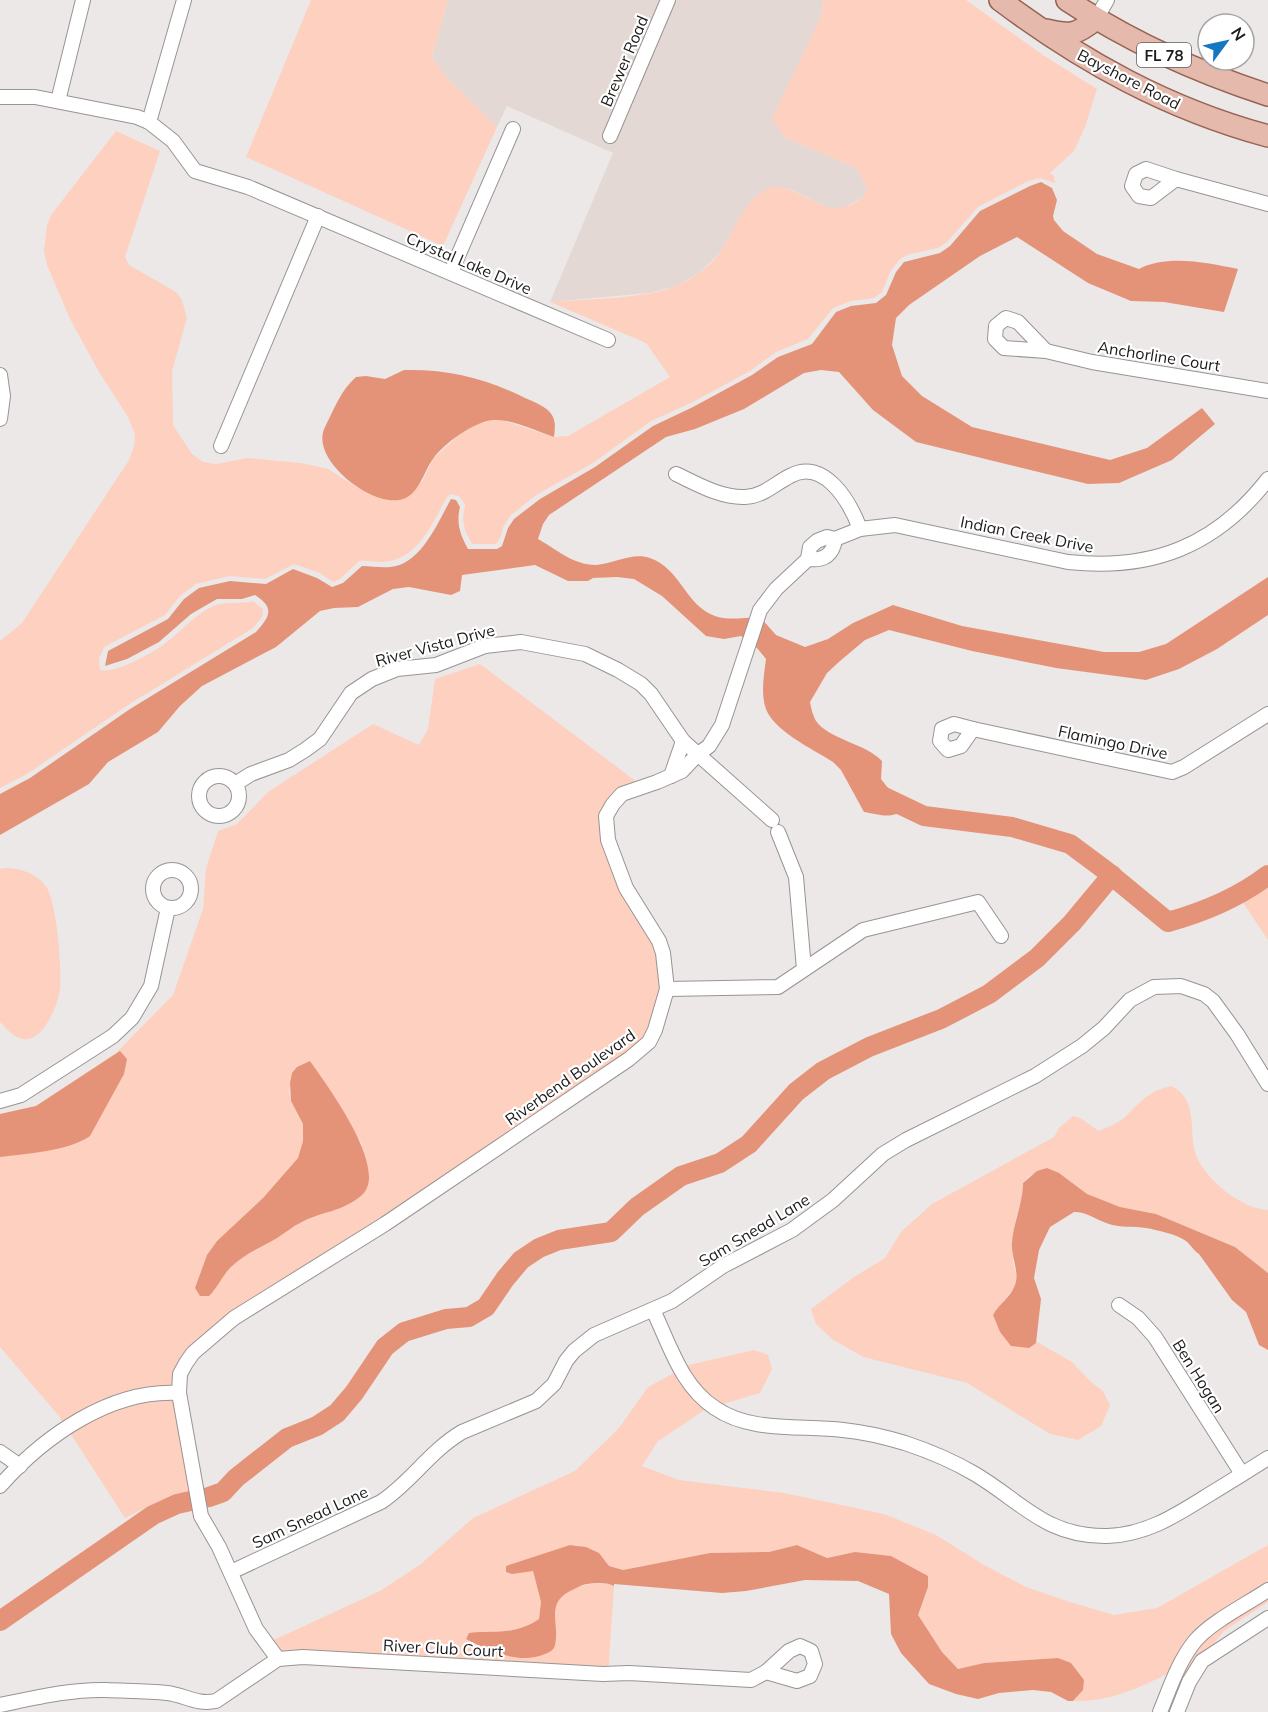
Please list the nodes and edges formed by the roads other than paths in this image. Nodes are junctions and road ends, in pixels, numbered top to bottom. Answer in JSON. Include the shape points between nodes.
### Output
{"nodes":[{"id":1,"x":83,"y":0,"type":"edge"},
{"id":2,"x":184,"y":0,"type":"edge"},
{"id":3,"x":668,"y":0,"type":"edge"},
{"id":4,"x":1000,"y":0,"type":"edge"},
{"id":5,"x":1067,"y":0,"type":"edge"},
{"id":6,"x":1107,"y":0,"type":"edge"},
{"id":7,"x":1096,"y":19,"type":"junction"},
{"id":8,"x":1039,"y":29,"type":"junction"},
{"id":9,"x":1268,"y":95,"type":"edge"},
{"id":10,"x":0,"y":98,"type":"edge"},
{"id":11,"x":58,"y":101,"type":"junction"},
{"id":12,"x":149,"y":122,"type":"junction"},
{"id":13,"x":513,"y":129,"type":"dead end"},
{"id":14,"x":610,"y":136,"type":"dead end"},
{"id":15,"x":1268,"y":136,"type":"edge"},
{"id":16,"x":1176,"y":179,"type":"dead end"},
{"id":17,"x":1268,"y":204,"type":"edge"},
{"id":18,"x":318,"y":216,"type":"junction"},
{"id":19,"x":451,"y":272,"type":"junction"},
{"id":20,"x":608,"y":340,"type":"dead end"},
{"id":21,"x":1046,"y":351,"type":"dead end"},
{"id":22,"x":0,"y":375,"type":"edge"},
{"id":23,"x":1268,"y":391,"type":"edge"},
{"id":24,"x":0,"y":419,"type":"edge"},
{"id":25,"x":221,"y":446,"type":"dead end"},
{"id":26,"x":676,"y":474,"type":"dead end"},
{"id":27,"x":1268,"y":479,"type":"edge"},
{"id":28,"x":860,"y":529,"type":"junction"},
{"id":29,"x":1268,"y":714,"type":"edge"},
{"id":30,"x":973,"y":729,"type":"dead end"},
{"id":31,"x":683,"y":741,"type":"junction"},
{"id":32,"x":697,"y":754,"type":"junction"},
{"id":33,"x":671,"y":777,"type":"junction"},
{"id":34,"x":235,"y":784,"type":"dead end"},
{"id":35,"x":168,"y":908,"type":"dead end"},
{"id":36,"x":1001,"y":936,"type":"dead end"},
{"id":37,"x":804,"y":969,"type":"junction"},
{"id":38,"x":667,"y":988,"type":"junction"},
{"id":39,"x":1268,"y":1084,"type":"edge"},
{"id":40,"x":0,"y":1101,"type":"edge"},
{"id":41,"x":1119,"y":1305,"type":"dead end"},
{"id":42,"x":653,"y":1310,"type":"junction"},
{"id":43,"x":179,"y":1393,"type":"junction"},
{"id":44,"x":0,"y":1452,"type":"edge"},
{"id":45,"x":1268,"y":1458,"type":"edge"},
{"id":46,"x":20,"y":1466,"type":"junction"},
{"id":47,"x":1242,"y":1474,"type":"junction"},
{"id":48,"x":0,"y":1486,"type":"edge"},
{"id":49,"x":231,"y":1572,"type":"junction"},
{"id":50,"x":1268,"y":1590,"type":"edge"},
{"id":51,"x":1268,"y":1618,"type":"edge"},
{"id":52,"x":278,"y":1659,"type":"junction"},
{"id":53,"x":766,"y":1672,"type":"dead end"},
{"id":54,"x":0,"y":1705,"type":"edge"},
{"id":55,"x":1160,"y":1712,"type":"edge"},
{"id":56,"x":1177,"y":1712,"type":"edge"}],
"edges":[{"from":1,"to":11,"type":"street"},
{"from":2,"to":12,"type":"street"},
{"from":3,"to":14,"type":"street","name":"Brewer Road"},
{"from":4,"to":8,"type":"main road","name":"Bayshore Road","number":"FL 78"},
{"from":5,"to":7,"type":"main road","number":"FL 78"},
{"from":6,"to":7,"type":"street"},
{"from":7,"to":8,"type":"main road","via":[[1080,31],[1066,35]]},
{"from":7,"to":9,"type":"main road","number":"FL 78","via":[[1190,67]]},
{"from":8,"to":15,"type":"main road","name":"Bayshore Road","number":"FL 78","via":[[1153,94]]},
{"from":10,"to":11,"type":"street","name":"Crystal Lake Drive","via":[[20,96]]},
{"from":11,"to":12,"type":"street","name":"Crystal Lake Drive"},
{"from":12,"to":18,"type":"street","name":"Crystal Lake Drive","via":[[174,141],[195,171],[248,187]]},
{"from":13,"to":19,"type":"street"},
{"from":16,"to":17,"type":"street"},
{"from":18,"to":19,"type":"street","name":"Crystal Lake Drive"},
{"from":18,"to":25,"type":"street"},
{"from":19,"to":20,"type":"street","name":"Crystal Lake Drive"},
{"from":21,"to":23,"type":"street","name":"Anchorline Court"},
{"from":22,"to":24,"type":"street"},
{"from":26,"to":28,"type":"street","via":[[718,493],[743,497],[768,491],[801,471],[814,471],[842,495]]},
{"from":27,"to":28,"type":"street","name":"Indian Creek Drive","via":[[1236,515],[1205,537],[1159,557],[1119,565],[1068,562],[909,526]]},
{"from":28,"to":32,"type":"street","name":"Riverbend Boulevard","via":[[836,539],[827,556],[808,559],[771,594],[759,613],[722,725],[709,746]]},
{"from":29,"to":30,"type":"street","name":"Flamingo Drive","via":[[1172,771]]},
{"from":31,"to":32,"type":"street","name":"River Vista Drive"},
{"from":31,"to":33,"type":"street"},
{"from":31,"to":34,"type":"street","name":"River Vista Drive","via":[[651,694],[618,670],[585,654],[509,642],[472,650],[436,665],[397,669],[372,680],[351,693],[320,739],[289,760]]},
{"from":32,"to":33,"type":"street","name":"Riverbend Boulevard"},
{"from":32,"to":37,"type":"street","name":"River Vista Drive","via":[[775,826],[796,877]]},
{"from":33,"to":38,"type":"street","name":"Riverbend Boulevard","via":[[622,794],[606,816],[605,828],[626,888],[659,941]]},
{"from":35,"to":40,"type":"street","via":[[151,986],[132,1018],[112,1036],[21,1095]]},
{"from":36,"to":37,"type":"street","via":[[978,902],[863,930]]},
{"from":37,"to":38,"type":"street","via":[[778,987]]},
{"from":38,"to":43,"type":"street","name":"Riverbend Boulevard","via":[[655,1030],[640,1051],[385,1224],[234,1318],[186,1363],[180,1374]]},
{"from":39,"to":42,"type":"street","name":"Sam Snead Lane","via":[[1213,1001],[1181,986],[1154,987],[1130,1000],[1082,1046],[1035,1076],[898,1145],[792,1230],[746,1253]]},
{"from":41,"to":47,"type":"street","name":"Ben Hogan","via":[[1155,1337]]},
{"from":42,"to":47,"type":"street","via":[[687,1381],[703,1399],[727,1415],[752,1423],[842,1430],[903,1443],[955,1463],[1044,1522],[1074,1532],[1108,1536],[1149,1528],[1173,1518]]},
{"from":42,"to":49,"type":"street","name":"Sam Snead Lane","via":[[582,1343],[541,1397],[451,1439],[381,1502]]},
{"from":43,"to":46,"type":"street","via":[[140,1395],[91,1414],[52,1438]]},
{"from":43,"to":49,"type":"street","name":"Riverbend Boulevard","via":[[201,1516]]},
{"from":44,"to":46,"type":"street"},
{"from":45,"to":47,"type":"street"},
{"from":46,"to":48,"type":"street"},
{"from":49,"to":52,"type":"street","via":[[256,1629]]},
{"from":50,"to":55,"type":"street","via":[[1196,1640],[1180,1663]]},
{"from":51,"to":56,"type":"street","via":[[1202,1661]]},
{"from":52,"to":53,"type":"street","name":"River Club Court","via":[[303,1657],[751,1680]]},
{"from":52,"to":54,"type":"street","via":[[216,1701],[204,1704],[166,1693],[102,1690]]}]}
